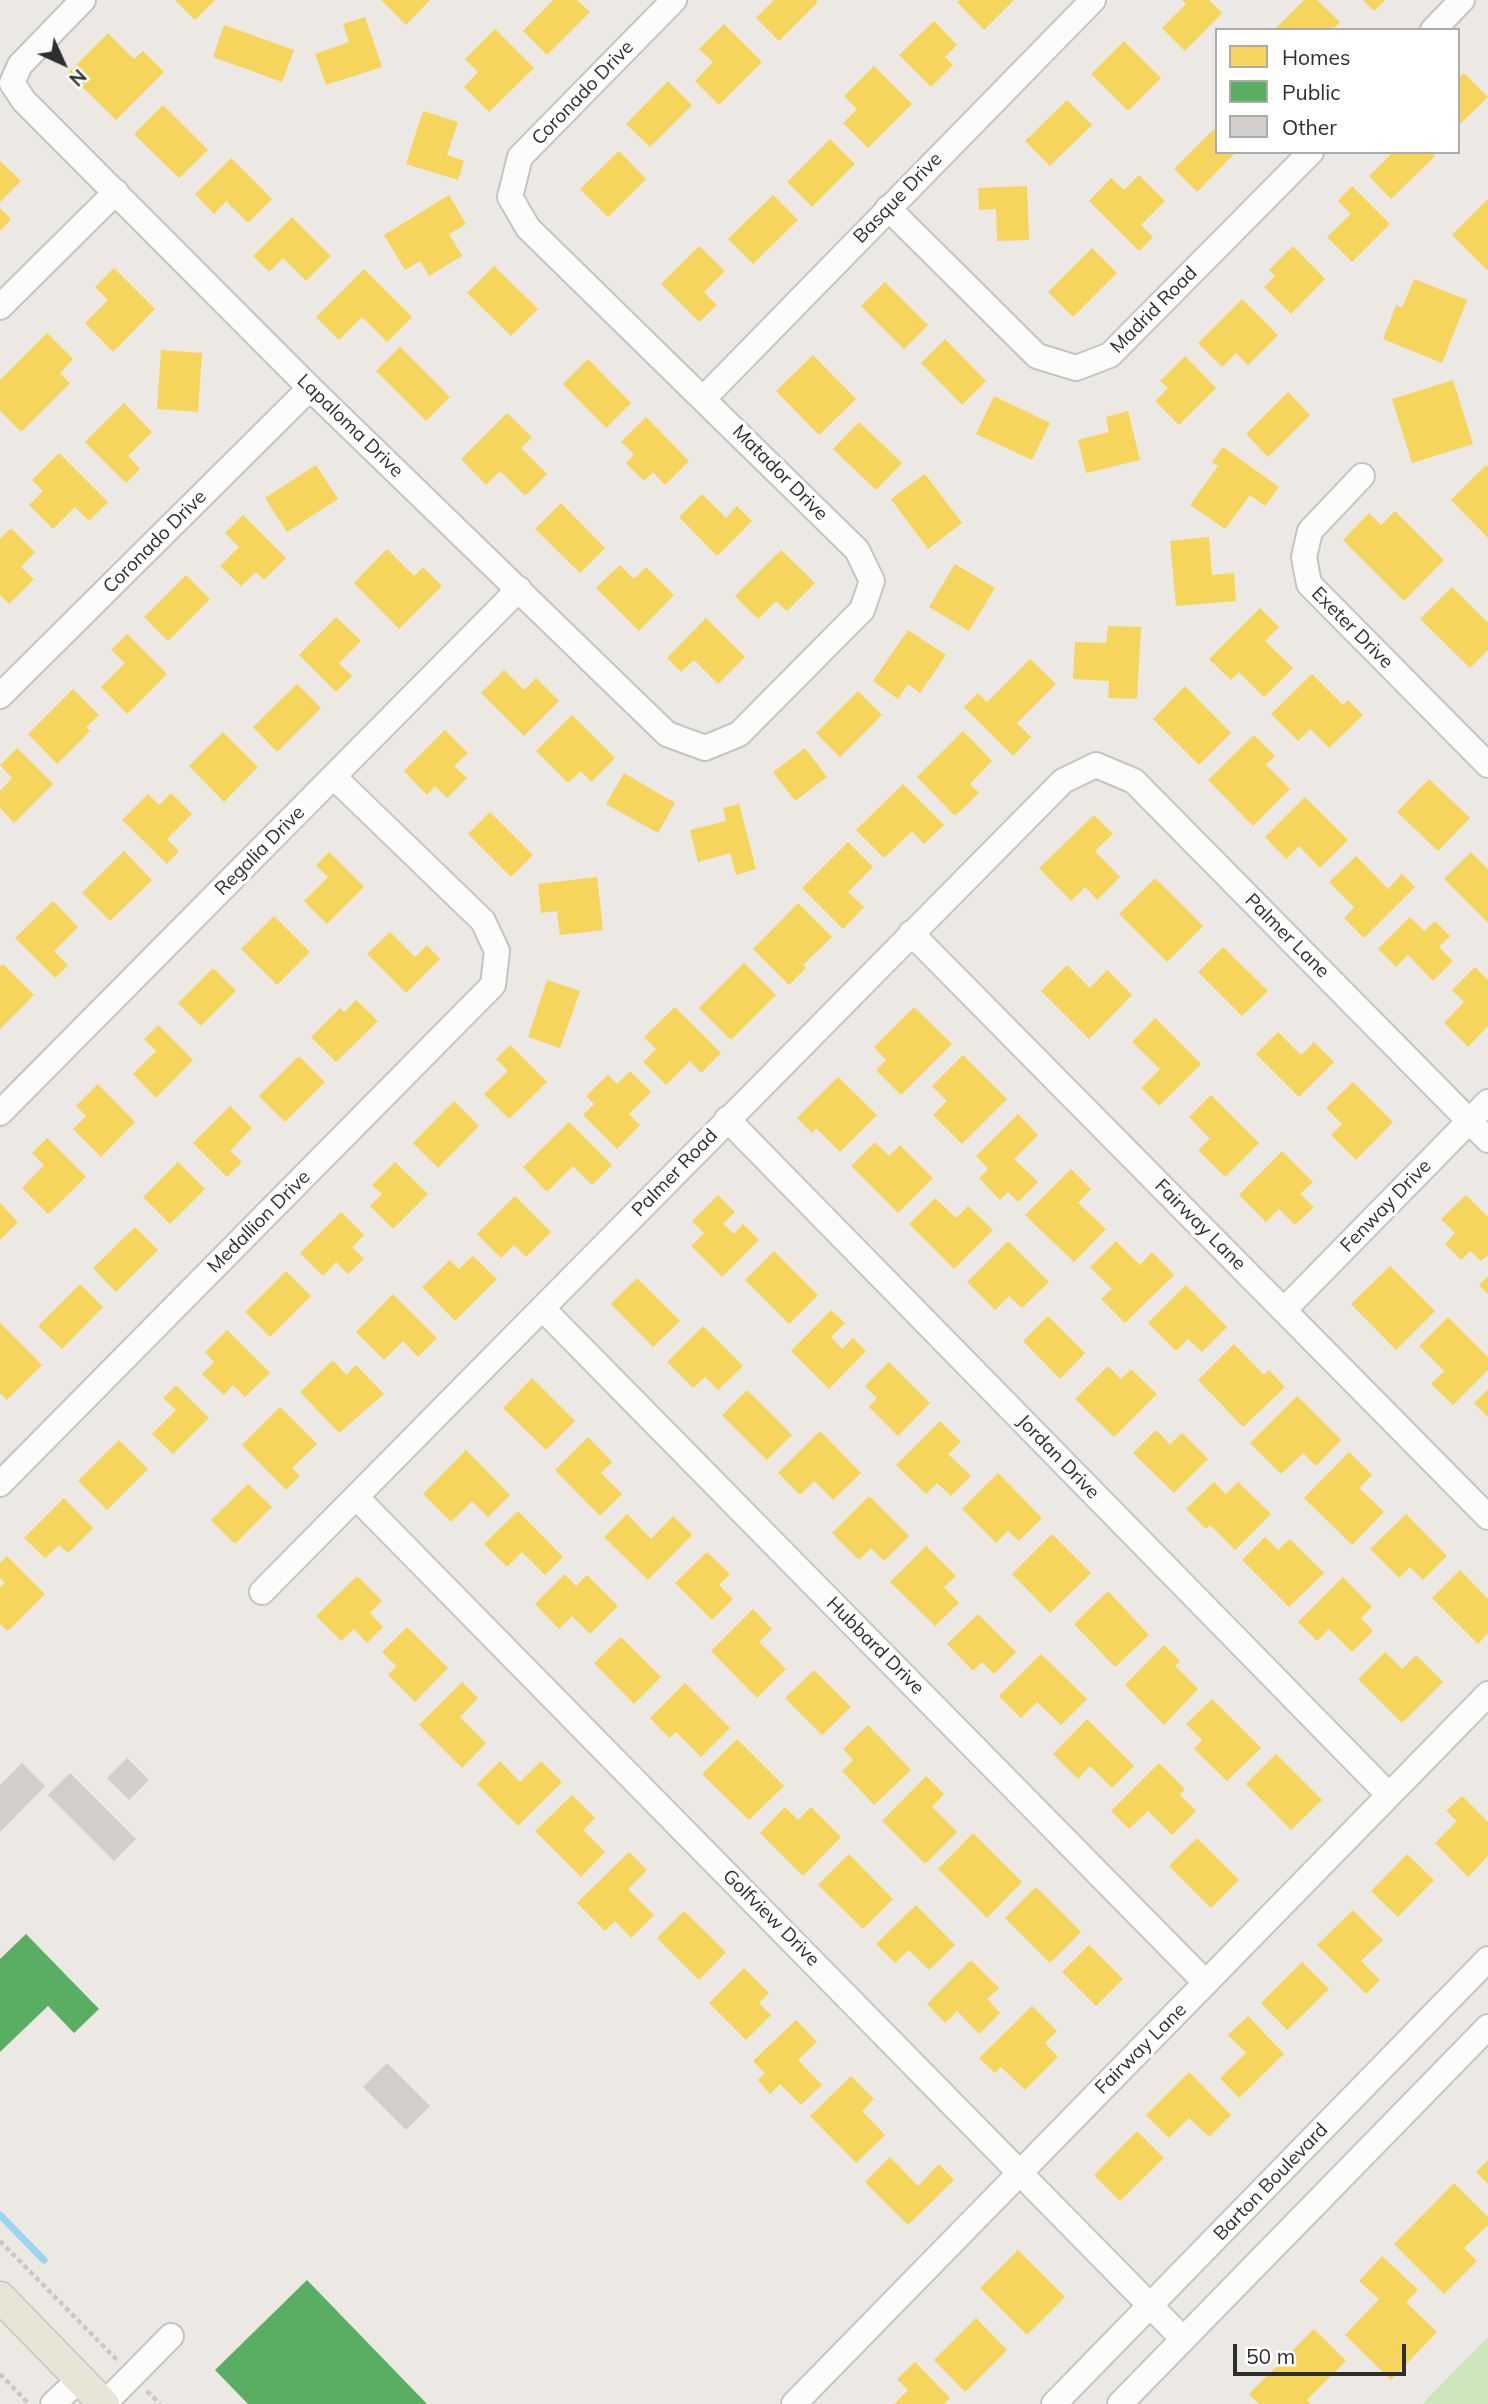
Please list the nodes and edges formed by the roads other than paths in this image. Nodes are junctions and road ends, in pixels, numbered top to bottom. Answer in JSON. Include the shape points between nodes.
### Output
{"nodes":[{"id":1,"x":83,"y":0,"type":"edge"},
{"id":2,"x":674,"y":0,"type":"edge"},
{"id":3,"x":1093,"y":0,"type":"edge"},
{"id":4,"x":1462,"y":0,"type":"edge"},
{"id":5,"x":1435,"y":28,"type":"edge"},
{"id":6,"x":1309,"y":154,"type":"edge"},
{"id":7,"x":116,"y":192,"type":"junction"},
{"id":8,"x":510,"y":197,"type":"joint"},
{"id":9,"x":888,"y":208,"type":"junction"},
{"id":10,"x":0,"y":307,"type":"edge"},
{"id":11,"x":310,"y":387,"type":"junction"},
{"id":12,"x":704,"y":398,"type":"junction"},
{"id":13,"x":1363,"y":476,"type":"dead end"},
{"id":14,"x":519,"y":589,"type":"junction"},
{"id":15,"x":0,"y":696,"type":"edge"},
{"id":16,"x":705,"y":748,"type":"joint"},
{"id":17,"x":1096,"y":765,"type":"joint"},
{"id":18,"x":1488,"y":765,"type":"edge"},
{"id":19,"x":334,"y":777,"type":"junction"},
{"id":20,"x":911,"y":933,"type":"junction"},
{"id":21,"x":1488,"y":1102,"type":"edge"},
{"id":22,"x":0,"y":1113,"type":"edge"},
{"id":23,"x":727,"y":1119,"type":"junction"},
{"id":24,"x":1469,"y":1121,"type":"junction"},
{"id":25,"x":1488,"y":1140,"type":"edge"},
{"id":26,"x":543,"y":1309,"type":"junction"},
{"id":27,"x":1284,"y":1310,"type":"junction"},
{"id":28,"x":0,"y":1484,"type":"edge"},
{"id":29,"x":357,"y":1498,"type":"junction"},
{"id":30,"x":1488,"y":1517,"type":"edge"},
{"id":31,"x":262,"y":1592,"type":"dead end"},
{"id":32,"x":1488,"y":1694,"type":"edge"},
{"id":33,"x":1389,"y":1795,"type":"junction"},
{"id":34,"x":1488,"y":1959,"type":"edge"},
{"id":35,"x":1206,"y":1983,"type":"junction"},
{"id":36,"x":1488,"y":2027,"type":"edge"},
{"id":37,"x":1020,"y":2171,"type":"junction"},
{"id":38,"x":0,"y":2297,"type":"edge"},
{"id":39,"x":1150,"y":2305,"type":"junction"},
{"id":40,"x":171,"y":2336,"type":"dead end"},
{"id":41,"x":1183,"y":2339,"type":"junction"},
{"id":42,"x":80,"y":2379,"type":"junction"},
{"id":43,"x":53,"y":2404,"type":"edge"},
{"id":44,"x":104,"y":2404,"type":"edge"},
{"id":45,"x":794,"y":2404,"type":"edge"},
{"id":46,"x":1054,"y":2404,"type":"edge"},
{"id":47,"x":1120,"y":2404,"type":"edge"}],
"edges":[{"from":1,"to":7,"type":"street","name":"Lapaloma Drive","via":[[20,65],[12,83],[24,101]]},
{"from":2,"to":8,"type":"street","name":"Coronado Drive","via":[[520,157]]},
{"from":3,"to":9,"type":"street","name":"Basque Drive"},
{"from":4,"to":5,"type":"street"},
{"from":6,"to":9,"type":"street","name":"Madrid Road","via":[[1110,355],[1076,368],[1037,356]]},
{"from":7,"to":10,"type":"street"},
{"from":7,"to":11,"type":"street","name":"Lapaloma Drive"},
{"from":8,"to":12,"type":"street","name":"Matador Drive","via":[[528,228]]},
{"from":9,"to":12,"type":"street","name":"Basque Drive"},
{"from":11,"to":14,"type":"street","name":"Lapaloma Drive"},
{"from":11,"to":15,"type":"street","name":"Coronado Drive"},
{"from":12,"to":16,"type":"street","name":"Matador Drive","via":[[857,550],[872,581],[862,610],[739,734]]},
{"from":13,"to":18,"type":"street","name":"Exeter Drive","via":[[1310,531],[1304,557],[1309,584]]},
{"from":14,"to":16,"type":"street","name":"Lapaloma Drive","via":[[667,734]]},
{"from":14,"to":19,"type":"street","name":"Regalia Drive"},
{"from":17,"to":20,"type":"street","name":"Palmer Road","via":[[1063,781]]},
{"from":17,"to":24,"type":"street","name":"Palmer Lane","via":[[1134,781]]},
{"from":19,"to":22,"type":"street","name":"Regalia Drive"},
{"from":19,"to":28,"type":"street","name":"Medallion Drive","via":[[482,921],[496,951],[493,985]]},
{"from":20,"to":23,"type":"street","name":"Palmer Road"},
{"from":20,"to":27,"type":"street","name":"Fairway Lane"},
{"from":21,"to":24,"type":"street","name":"Fenway Drive"},
{"from":23,"to":26,"type":"street","name":"Palmer Road"},
{"from":23,"to":33,"type":"street","name":"Jordan Drive"},
{"from":24,"to":25,"type":"street","name":"Palmer Lane"},
{"from":24,"to":27,"type":"street","name":"Fenway Drive"},
{"from":26,"to":29,"type":"street","name":"Palmer Road"},
{"from":26,"to":35,"type":"street","name":"Hubbard Drive"},
{"from":27,"to":30,"type":"street","name":"Fairway Lane"},
{"from":29,"to":31,"type":"street","name":"Palmer Road"},
{"from":29,"to":37,"type":"street","name":"Golfview Drive"},
{"from":32,"to":33,"type":"street","name":"Fairway Lane"},
{"from":33,"to":35,"type":"street","name":"Fairway Lane"},
{"from":34,"to":39,"type":"street","name":"Barton Boulevard"},
{"from":35,"to":37,"type":"street","name":"Fairway Lane"},
{"from":36,"to":41,"type":"street"},
{"from":37,"to":39,"type":"street","name":"Golfview Drive"},
{"from":37,"to":45,"type":"street","name":"Fairway Lane"},
{"from":38,"to":42,"type":"main road"},
{"from":39,"to":41,"type":"street","name":"Golfview Drive"},
{"from":39,"to":46,"type":"street","name":"Barton Boulevard"},
{"from":40,"to":44,"type":"street"},
{"from":41,"to":47,"type":"street"},
{"from":42,"to":43,"type":"street"},
{"from":42,"to":44,"type":"main road"}]}
